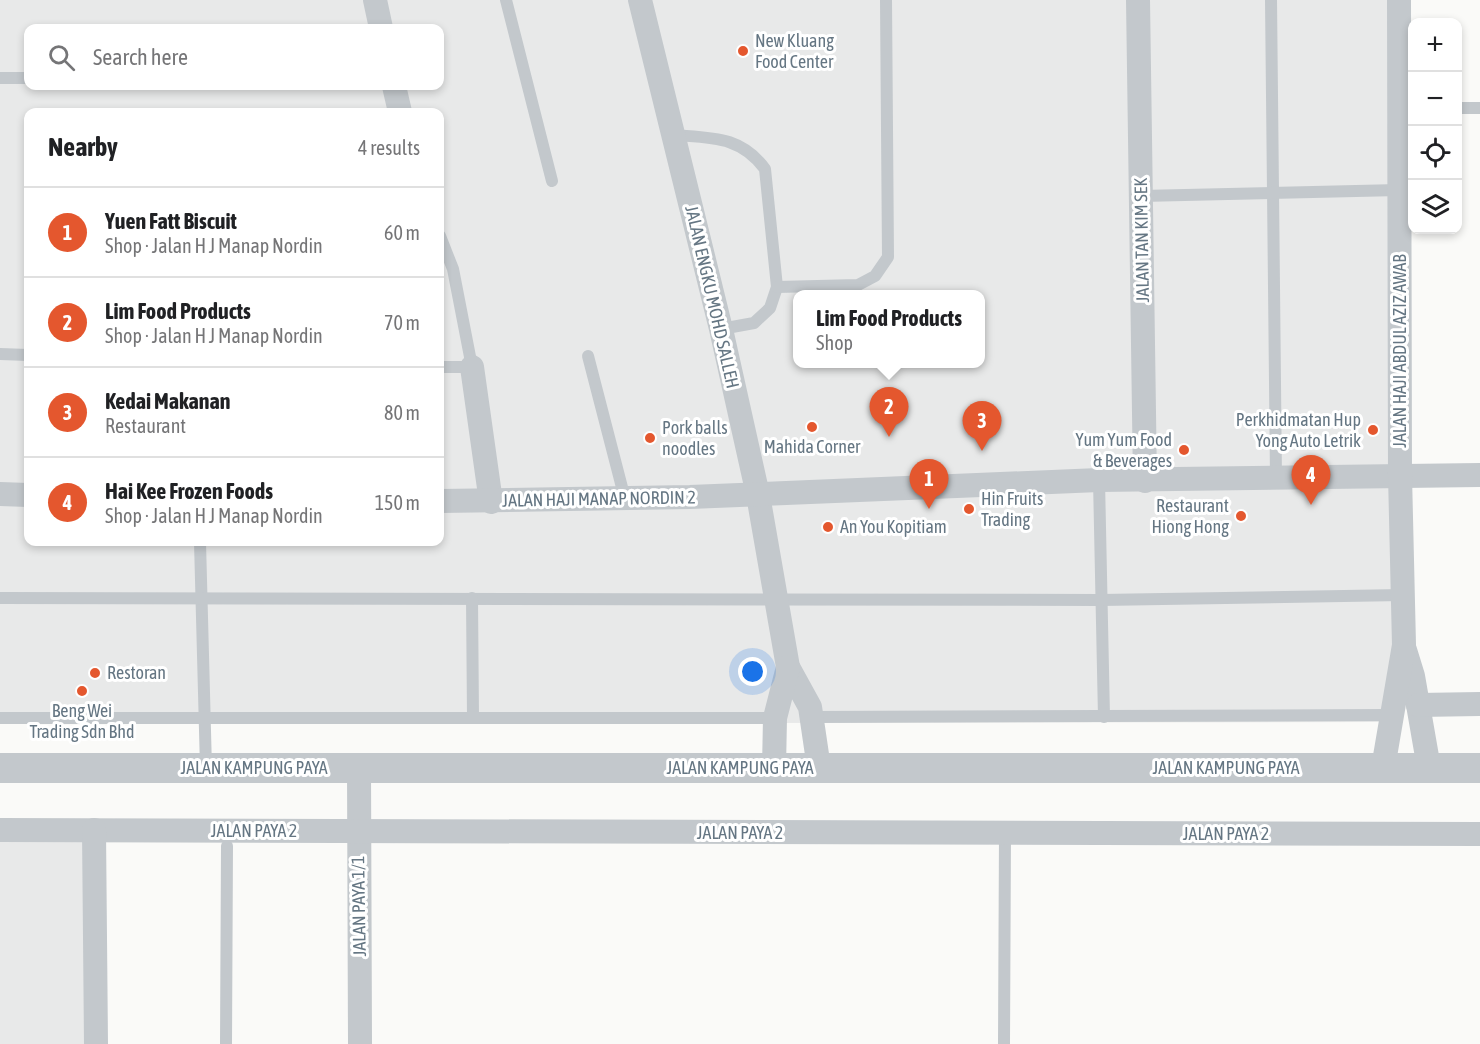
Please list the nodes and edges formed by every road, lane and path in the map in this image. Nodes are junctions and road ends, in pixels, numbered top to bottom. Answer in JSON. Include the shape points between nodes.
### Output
{"nodes":[{"id":1,"x":375,"y":0,"type":"edge"},
{"id":2,"x":506,"y":0,"type":"edge"},
{"id":3,"x":640,"y":0,"type":"edge"},
{"id":4,"x":886,"y":0,"type":"edge"},
{"id":5,"x":1138,"y":0,"type":"edge"},
{"id":6,"x":1272,"y":0,"type":"edge"},
{"id":7,"x":1399,"y":0,"type":"edge"},
{"id":8,"x":380,"y":24,"type":"edge"},
{"id":9,"x":0,"y":78,"type":"edge"},
{"id":10,"x":24,"y":78,"type":"edge"},
{"id":11,"x":395,"y":90,"type":"edge"},
{"id":12,"x":399,"y":108,"type":"edge"},
{"id":13,"x":1406,"y":108,"type":"edge"},
{"id":14,"x":1462,"y":108,"type":"edge"},
{"id":15,"x":1480,"y":108,"type":"edge"},
{"id":16,"x":674,"y":135,"type":"junction"},
{"id":17,"x":552,"y":181,"type":"dead end"},
{"id":18,"x":1399,"y":190,"type":"junction"},
{"id":19,"x":1274,"y":193,"type":"junction"},
{"id":20,"x":1141,"y":196,"type":"junction"},
{"id":21,"x":444,"y":247,"type":"edge"},
{"id":22,"x":777,"y":287,"type":"junction"},
{"id":23,"x":721,"y":329,"type":"junction"},
{"id":24,"x":0,"y":354,"type":"edge"},
{"id":25,"x":24,"y":355,"type":"edge"},
{"id":26,"x":588,"y":356,"type":"dead end"},
{"id":27,"x":444,"y":367,"type":"edge"},
{"id":28,"x":472,"y":368,"type":"junction"},
{"id":29,"x":1400,"y":475,"type":"junction"},
{"id":30,"x":1480,"y":475,"type":"edge"},
{"id":31,"x":1276,"y":478,"type":"junction"},
{"id":32,"x":1099,"y":480,"type":"junction"},
{"id":33,"x":1145,"y":481,"type":"junction"},
{"id":34,"x":0,"y":494,"type":"edge"},
{"id":35,"x":24,"y":495,"type":"edge"},
{"id":36,"x":758,"y":495,"type":"junction"},
{"id":37,"x":625,"y":499,"type":"junction"},
{"id":38,"x":444,"y":501,"type":"edge"},
{"id":39,"x":491,"y":502,"type":"junction"},
{"id":40,"x":200,"y":546,"type":"edge"},
{"id":41,"x":1403,"y":595,"type":"junction"},
{"id":42,"x":472,"y":597,"type":"junction"},
{"id":43,"x":0,"y":598,"type":"edge"},
{"id":44,"x":201,"y":598,"type":"junction"},
{"id":45,"x":776,"y":598,"type":"junction"},
{"id":46,"x":1101,"y":600,"type":"junction"},
{"id":47,"x":1404,"y":645,"type":"junction"},
{"id":48,"x":788,"y":667,"type":"junction"},
{"id":49,"x":1480,"y":704,"type":"edge"},
{"id":50,"x":1418,"y":705,"type":"junction"},
{"id":51,"x":1391,"y":715,"type":"junction"},
{"id":52,"x":473,"y":717,"type":"junction"},
{"id":53,"x":812,"y":717,"type":"junction"},
{"id":54,"x":1104,"y":717,"type":"junction"},
{"id":55,"x":0,"y":718,"type":"edge"},
{"id":56,"x":205,"y":718,"type":"junction"},
{"id":57,"x":775,"y":718,"type":"junction"},
{"id":58,"x":0,"y":768,"type":"edge"},
{"id":59,"x":206,"y":768,"type":"junction"},
{"id":60,"x":358,"y":768,"type":"junction"},
{"id":61,"x":774,"y":768,"type":"junction"},
{"id":62,"x":819,"y":768,"type":"junction"},
{"id":63,"x":1383,"y":768,"type":"junction"},
{"id":64,"x":1429,"y":768,"type":"junction"},
{"id":65,"x":1480,"y":768,"type":"edge"},
{"id":66,"x":0,"y":830,"type":"edge"},
{"id":67,"x":94,"y":830,"type":"junction"},
{"id":68,"x":358,"y":831,"type":"junction"},
{"id":69,"x":1005,"y":833,"type":"junction"},
{"id":70,"x":1480,"y":834,"type":"edge"},
{"id":71,"x":227,"y":846,"type":"dead end"},
{"id":72,"x":96,"y":1044,"type":"edge"},
{"id":73,"x":226,"y":1044,"type":"edge"},
{"id":74,"x":360,"y":1044,"type":"edge"},
{"id":75,"x":1004,"y":1044,"type":"edge"}],
"edges":[{"from":1,"to":8,"type":"street"},
{"from":2,"to":17,"type":"lane"},
{"from":3,"to":16,"type":"street","name":"JALAN ENGKU MOHD SALLEH"},
{"from":4,"to":22,"type":"lane","via":[[888,257],[875,276],[858,285]]},
{"from":5,"to":20,"type":"street","name":"JALAN TAN KIM SEK"},
{"from":6,"to":19,"type":"lane"},
{"from":7,"to":13,"type":"street","name":"JALAN HAJI ABDUL AZIZ AWAB"},
{"from":9,"to":10,"type":"lane"},
{"from":11,"to":12,"type":"street"},
{"from":13,"to":18,"type":"street","name":"JALAN HAJI ABDUL AZIZ AWAB"},
{"from":14,"to":15,"type":"lane"},
{"from":16,"to":22,"type":"lane","via":[[722,139],[740,145],[765,169]]},
{"from":16,"to":23,"type":"street","name":"JALAN ENGKU MOHD SALLEH"},
{"from":18,"to":19,"type":"lane"},
{"from":18,"to":29,"type":"street","name":"JALAN HAJI ABDUL AZIZ AWAB"},
{"from":19,"to":20,"type":"lane"},
{"from":19,"to":31,"type":"lane"},
{"from":20,"to":33,"type":"street","name":"JALAN TAN KIM SEK"},
{"from":21,"to":28,"type":"lane","via":[[453,269]]},
{"from":22,"to":23,"type":"lane","via":[[770,308],[754,322]]},
{"from":23,"to":36,"type":"street","name":"JALAN ENGKU MOHD SALLEH"},
{"from":24,"to":25,"type":"lane"},
{"from":26,"to":37,"type":"lane"},
{"from":27,"to":28,"type":"lane"},
{"from":28,"to":39,"type":"street"},
{"from":29,"to":30,"type":"street","name":"JALAN HAJI MANAP NORDIN 2"},
{"from":29,"to":31,"type":"street","name":"JALAN HAJI MANAP NORDIN 2"},
{"from":29,"to":41,"type":"street","name":"JALAN HAJI ABDUL AZIZ AWAB"},
{"from":31,"to":33,"type":"street","name":"JALAN HAJI MANAP NORDIN 2"},
{"from":32,"to":33,"type":"street","name":"JALAN HAJI MANAP NORDIN 2"},
{"from":32,"to":36,"type":"street","name":"JALAN HAJI MANAP NORDIN 2"},
{"from":32,"to":46,"type":"lane"},
{"from":34,"to":35,"type":"street"},
{"from":36,"to":37,"type":"street","name":"JALAN HAJI MANAP NORDIN 2"},
{"from":36,"to":45,"type":"street","name":"JALAN ENGKU MOHD SALLEH"},
{"from":37,"to":39,"type":"street","name":"JALAN HAJI MANAP NORDIN 2"},
{"from":38,"to":39,"type":"street","name":"JALAN HAJI MANAP NORDIN 2"},
{"from":40,"to":44,"type":"lane"},
{"from":41,"to":46,"type":"lane"},
{"from":41,"to":47,"type":"street","name":"JALAN HAJI ABDUL AZIZ AWAB"},
{"from":42,"to":44,"type":"lane"},
{"from":42,"to":45,"type":"lane"},
{"from":42,"to":52,"type":"lane"},
{"from":43,"to":44,"type":"lane"},
{"from":44,"to":56,"type":"lane"},
{"from":45,"to":46,"type":"lane"},
{"from":45,"to":48,"type":"street","name":"JALAN ENGKU MOHD SALLEH"},
{"from":46,"to":54,"type":"lane"},
{"from":47,"to":50,"type":"street"},
{"from":47,"to":51,"type":"street"},
{"from":48,"to":53,"type":"street","name":"JALAN ENGKU MOHD SALLEH"},
{"from":48,"to":57,"type":"street","name":"JALAN ENGKU MOHD SALLEH"},
{"from":49,"to":50,"type":"street"},
{"from":50,"to":64,"type":"street"},
{"from":51,"to":54,"type":"lane"},
{"from":51,"to":63,"type":"street"},
{"from":52,"to":56,"type":"lane"},
{"from":52,"to":57,"type":"lane"},
{"from":53,"to":54,"type":"lane"},
{"from":53,"to":62,"type":"street","name":"JALAN ENGKU MOHD SALLEH"},
{"from":55,"to":56,"type":"lane"},
{"from":56,"to":59,"type":"lane"},
{"from":57,"to":61,"type":"street","name":"JALAN ENGKU MOHD SALLEH"},
{"from":58,"to":59,"type":"street","name":"JALAN KAMPUNG PAYA"},
{"from":59,"to":60,"type":"street","name":"JALAN KAMPUNG PAYA"},
{"from":60,"to":61,"type":"street","name":"JALAN KAMPUNG PAYA"},
{"from":60,"to":68,"type":"street","name":"JALAN PAYA 1/1"},
{"from":61,"to":62,"type":"street","name":"JALAN KAMPUNG PAYA"},
{"from":62,"to":63,"type":"street","name":"JALAN KAMPUNG PAYA"},
{"from":63,"to":64,"type":"street","name":"JALAN KAMPUNG PAYA"},
{"from":64,"to":65,"type":"street","name":"JALAN KAMPUNG PAYA"},
{"from":66,"to":67,"type":"street","name":"JALAN PAYA 2"},
{"from":67,"to":68,"type":"street","name":"JALAN PAYA 2"},
{"from":67,"to":72,"type":"street"},
{"from":68,"to":69,"type":"street","name":"JALAN PAYA 2"},
{"from":68,"to":74,"type":"street","name":"JALAN PAYA 1/1"},
{"from":69,"to":70,"type":"street","name":"JALAN PAYA 2"},
{"from":69,"to":75,"type":"lane"},
{"from":71,"to":73,"type":"lane"}]}
